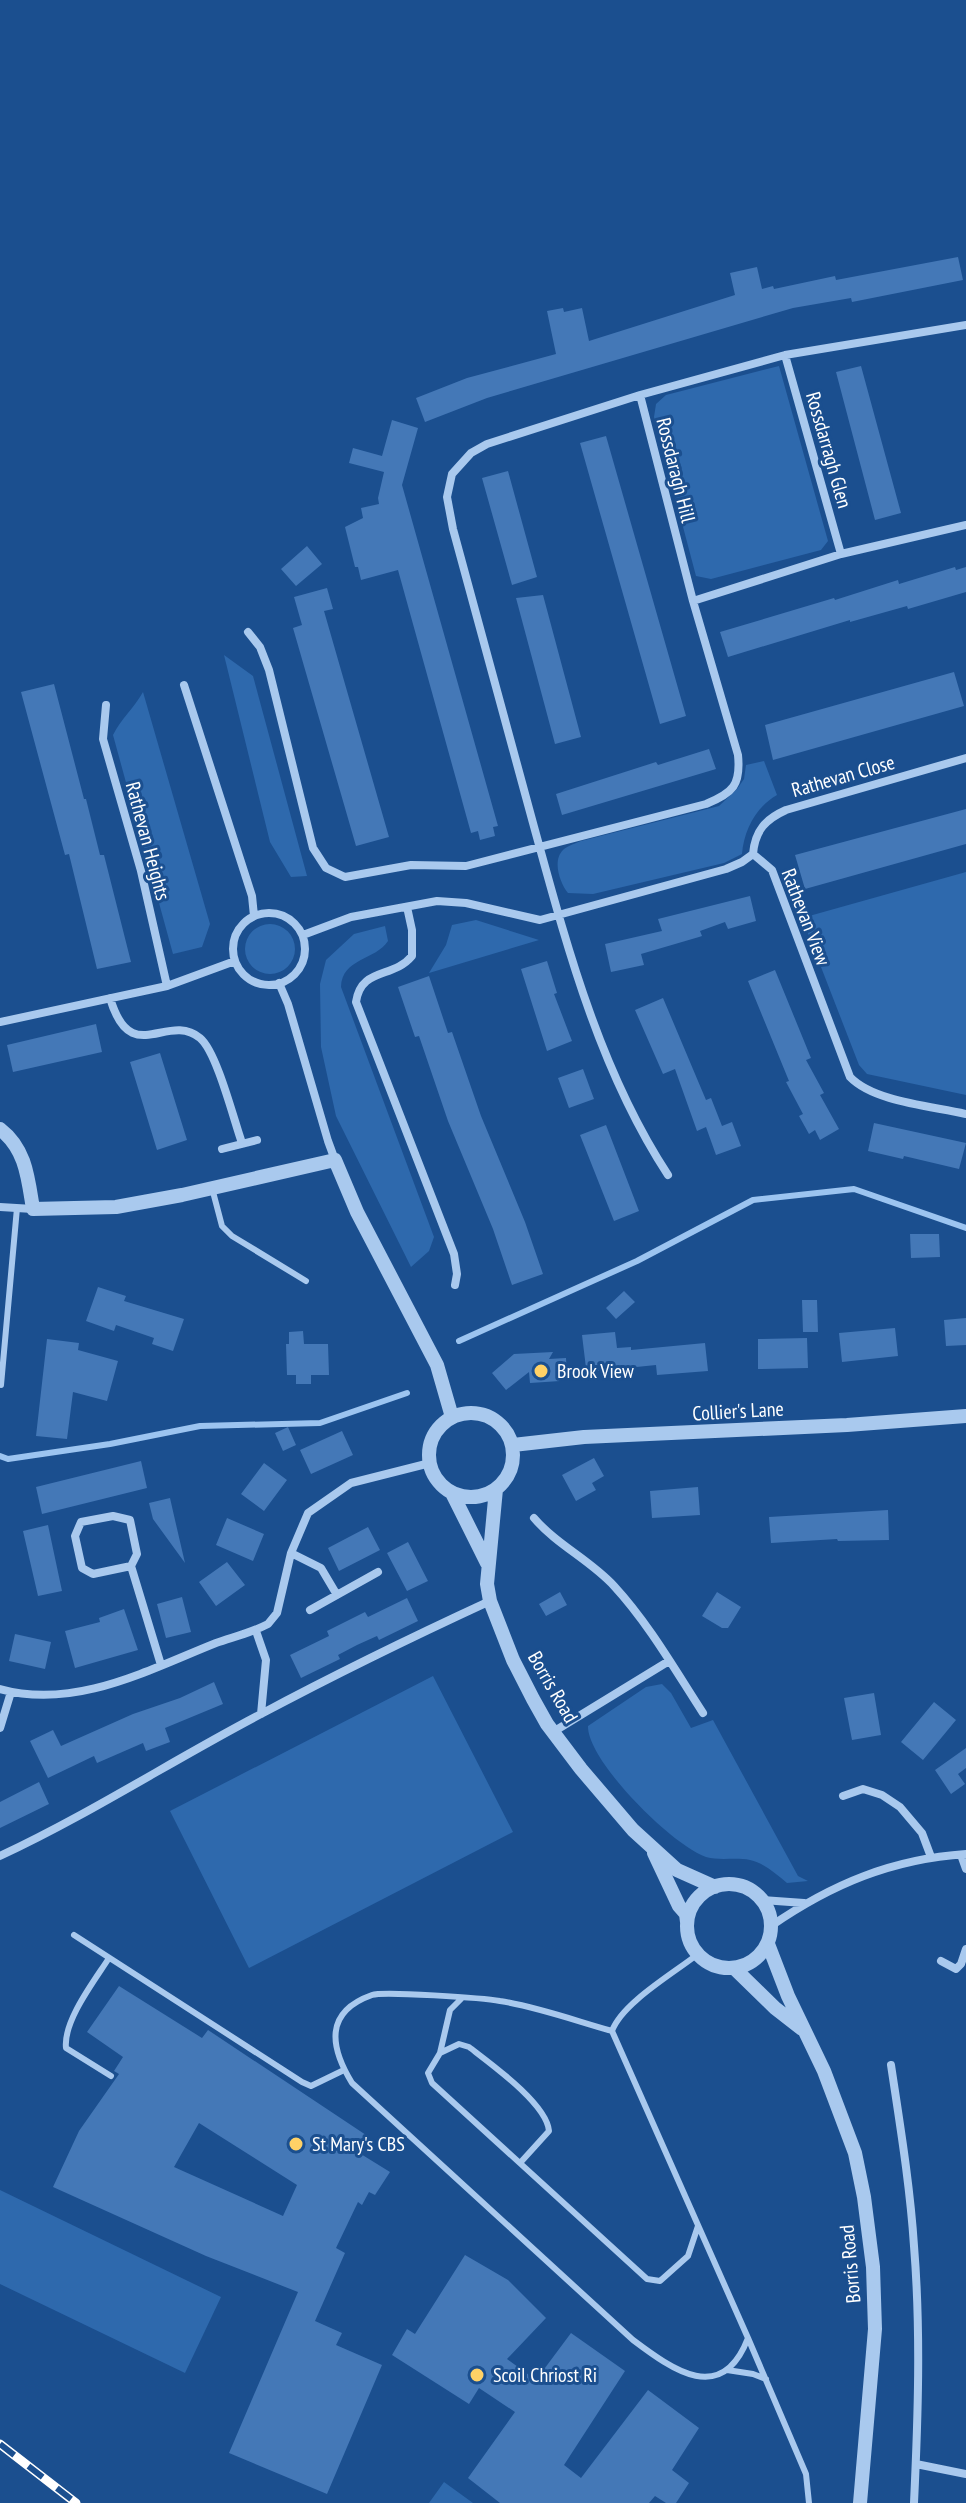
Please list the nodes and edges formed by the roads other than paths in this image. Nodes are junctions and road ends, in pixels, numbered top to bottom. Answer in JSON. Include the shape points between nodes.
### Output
{"nodes":[{"id":1,"x":966,"y":325,"type":"edge"},
{"id":2,"x":785,"y":355,"type":"junction"},
{"id":3,"x":640,"y":395,"type":"junction"},
{"id":4,"x":966,"y":525,"type":"edge"},
{"id":5,"x":841,"y":554,"type":"junction"},
{"id":6,"x":693,"y":601,"type":"junction"},
{"id":7,"x":248,"y":632,"type":"dead end"},
{"id":8,"x":184,"y":685,"type":"dead end"},
{"id":9,"x":106,"y":705,"type":"dead end"},
{"id":10,"x":966,"y":758,"type":"edge"},
{"id":11,"x":539,"y":846,"type":"junction"},
{"id":12,"x":753,"y":854,"type":"junction"},
{"id":13,"x":407,"y":907,"type":"junction"},
{"id":14,"x":254,"y":916,"type":"junction"},
{"id":15,"x":557,"y":916,"type":"junction"},
{"id":16,"x":303,"y":935,"type":"junction"},
{"id":17,"x":235,"y":961,"type":"junction"},
{"id":18,"x":279,"y":983,"type":"junction"},
{"id":19,"x":167,"y":986,"type":"junction"},
{"id":20,"x":110,"y":998,"type":"junction"},
{"id":21,"x":0,"y":1022,"type":"edge"},
{"id":22,"x":966,"y":1114,"type":"edge"},
{"id":23,"x":0,"y":1129,"type":"edge"},
{"id":24,"x":257,"y":1140,"type":"dead end"},
{"id":25,"x":242,"y":1143,"type":"junction"},
{"id":26,"x":222,"y":1149,"type":"dead end"},
{"id":27,"x":335,"y":1160,"type":"junction"},
{"id":28,"x":668,"y":1175,"type":"dead end"},
{"id":29,"x":212,"y":1188,"type":"junction"},
{"id":30,"x":0,"y":1207,"type":"edge"},
{"id":31,"x":17,"y":1208,"type":"junction"},
{"id":32,"x":33,"y":1209,"type":"junction"},
{"id":33,"x":306,"y":1281,"type":"dead end"},
{"id":34,"x":455,"y":1285,"type":"dead end"},
{"id":35,"x":1,"y":1385,"type":"edge"},
{"id":36,"x":966,"y":1416,"type":"edge"},
{"id":37,"x":452,"y":1417,"type":"junction"},
{"id":38,"x":513,"y":1445,"type":"junction"},
{"id":39,"x":430,"y":1463,"type":"junction"},
{"id":40,"x":496,"y":1489,"type":"junction"},
{"id":41,"x":452,"y":1493,"type":"junction"},
{"id":42,"x":534,"y":1518,"type":"dead end"},
{"id":43,"x":291,"y":1553,"type":"junction"},
{"id":44,"x":487,"y":1564,"type":"junction"},
{"id":45,"x":131,"y":1566,"type":"junction"},
{"id":46,"x":378,"y":1572,"type":"dead end"},
{"id":47,"x":337,"y":1595,"type":"junction"},
{"id":48,"x":490,"y":1601,"type":"junction"},
{"id":49,"x":310,"y":1610,"type":"dead end"},
{"id":50,"x":256,"y":1631,"type":"junction"},
{"id":51,"x":669,"y":1661,"type":"junction"},
{"id":52,"x":161,"y":1665,"type":"junction"},
{"id":53,"x":0,"y":1689,"type":"edge"},
{"id":54,"x":11,"y":1692,"type":"junction"},
{"id":55,"x":703,"y":1713,"type":"dead end"},
{"id":56,"x":261,"y":1714,"type":"junction"},
{"id":57,"x":0,"y":1728,"type":"edge"},
{"id":58,"x":553,"y":1732,"type":"junction"},
{"id":59,"x":843,"y":1796,"type":"dead end"},
{"id":60,"x":652,"y":1849,"type":"junction"},
{"id":61,"x":964,"y":1855,"type":"edge"},
{"id":62,"x":0,"y":1856,"type":"edge"},
{"id":63,"x":931,"y":1857,"type":"junction"},
{"id":64,"x":966,"y":1869,"type":"edge"},
{"id":65,"x":715,"y":1887,"type":"junction"},
{"id":66,"x":762,"y":1900,"type":"junction"},
{"id":67,"x":804,"y":1903,"type":"junction"},
{"id":68,"x":687,"y":1922,"type":"junction"},
{"id":69,"x":771,"y":1926,"type":"junction"},
{"id":70,"x":74,"y":1935,"type":"dead end"},
{"id":71,"x":768,"y":1944,"type":"junction"},
{"id":72,"x":966,"y":1949,"type":"edge"},
{"id":73,"x":698,"y":1954,"type":"junction"},
{"id":74,"x":109,"y":1958,"type":"junction"},
{"id":75,"x":941,"y":1961,"type":"dead end"},
{"id":76,"x":734,"y":1968,"type":"junction"},
{"id":77,"x":461,"y":1999,"type":"junction"},
{"id":78,"x":612,"y":2031,"type":"junction"},
{"id":79,"x":805,"y":2032,"type":"junction"},
{"id":80,"x":440,"y":2053,"type":"junction"},
{"id":81,"x":891,"y":2065,"type":"dead end"},
{"id":82,"x":344,"y":2070,"type":"junction"},
{"id":83,"x":111,"y":2076,"type":"dead end"},
{"id":84,"x":520,"y":2163,"type":"junction"},
{"id":85,"x":698,"y":2226,"type":"junction"},
{"id":86,"x":748,"y":2338,"type":"junction"},
{"id":87,"x":727,"y":2370,"type":"junction"},
{"id":88,"x":766,"y":2379,"type":"junction"},
{"id":89,"x":916,"y":2464,"type":"junction"},
{"id":90,"x":966,"y":2474,"type":"edge"},
{"id":91,"x":809,"y":2503,"type":"edge"},
{"id":92,"x":860,"y":2503,"type":"edge"},
{"id":93,"x":914,"y":2503,"type":"edge"}],
"edges":[{"from":1,"to":2,"type":"street"},
{"from":2,"to":3,"type":"street"},
{"from":2,"to":5,"type":"street","name":"Rossdarragh Glen"},
{"from":3,"to":6,"type":"street","name":"Rossdaragh Hill"},
{"from":3,"to":11,"type":"street","name":"Rossdaragh Hill","via":[[487,444],[464,459],[449,482],[449,514]]},
{"from":4,"to":5,"type":"street"},
{"from":5,"to":6,"type":"street"},
{"from":6,"to":11,"type":"street","name":"Rossdaragh Hill","via":[[738,755],[732,789],[706,804]]},
{"from":7,"to":11,"type":"street","name":"Rossdaragh Hill","via":[[269,670],[305,821],[326,868],[345,877],[411,865],[466,866]]},
{"from":8,"to":14,"type":"street"},
{"from":9,"to":19,"type":"street","name":"Rathevan Heights","via":[[103,739]]},
{"from":10,"to":12,"type":"street","name":"Rathevan Close","via":[[768,818]]},
{"from":11,"to":15,"type":"street","name":"Rossdaragh Hill"},
{"from":12,"to":15,"type":"street","via":[[726,869]]},
{"from":12,"to":22,"type":"street","name":"Rathevan View","via":[[772,870],[850,1077],[871,1092]]},
{"from":13,"to":15,"type":"street","via":[[437,901],[540,920]]},
{"from":13,"to":16,"type":"street","via":[[351,917]]},
{"from":13,"to":34,"type":"street","via":[[412,956],[364,982],[356,1002],[454,1254]]},
{"from":14,"to":16,"type":"street","via":[[287,917]]},
{"from":14,"to":17,"type":"street","via":[[238,930]]},
{"from":15,"to":28,"type":"street","via":[[615,1074],[643,1137]]},
{"from":16,"to":18,"type":"street","via":[[300,968]]},
{"from":17,"to":18,"type":"street","via":[[241,972],[260,984]]},
{"from":17,"to":19,"type":"street"},
{"from":18,"to":27,"type":"street"},
{"from":19,"to":20,"type":"street"},
{"from":20,"to":21,"type":"street"},
{"from":20,"to":25,"type":"street","via":[[121,1025],[132,1034],[175,1032],[200,1038],[210,1051]]},
{"from":23,"to":32,"type":"street","via":[[13,1139],[25,1161]]},
{"from":24,"to":25,"type":"street"},
{"from":25,"to":26,"type":"street"},
{"from":27,"to":29,"type":"street"},
{"from":27,"to":37,"type":"street","via":[[437,1365]]},
{"from":29,"to":32,"type":"street","via":[[116,1207]]},
{"from":29,"to":33,"type":"lane","via":[[222,1226],[232,1236]]},
{"from":30,"to":31,"type":"street"},
{"from":31,"to":32,"type":"street"},
{"from":31,"to":35,"type":"lane"},
{"from":36,"to":38,"type":"street","name":"Collier's Lane"},
{"from":37,"to":38,"type":"street","via":[[486,1415],[500,1423]]},
{"from":37,"to":39,"type":"street","via":[[433,1437]]},
{"from":38,"to":40,"type":"street","via":[[510,1473]]},
{"from":39,"to":41,"type":"street","via":[[436,1480]]},
{"from":39,"to":43,"type":"street","via":[[351,1483],[326,1499],[308,1513]]},
{"from":40,"to":41,"type":"street","via":[[474,1497]]},
{"from":40,"to":44,"type":"street","name":"Borris Road"},
{"from":41,"to":44,"type":"street","name":"Borris Road"},
{"from":42,"to":51,"type":"street","via":[[612,1583]]},
{"from":43,"to":47,"type":"street","via":[[321,1568]]},
{"from":43,"to":50,"type":"street","via":[[277,1613]]},
{"from":44,"to":48,"type":"street","name":"Borris Road"},
{"from":45,"to":45,"type":"street","via":[[137,1554],[130,1520],[113,1516],[81,1522],[75,1536],[82,1568],[93,1574]]},
{"from":45,"to":52,"type":"street"},
{"from":46,"to":47,"type":"street"},
{"from":47,"to":49,"type":"street"},
{"from":48,"to":56,"type":"street"},
{"from":48,"to":58,"type":"street","name":"Borris Road","via":[[513,1660]]},
{"from":50,"to":52,"type":"street"},
{"from":50,"to":56,"type":"street","via":[[266,1660]]},
{"from":51,"to":55,"type":"street"},
{"from":51,"to":58,"type":"street"},
{"from":52,"to":54,"type":"street","via":[[90,1689]]},
{"from":53,"to":54,"type":"street"},
{"from":54,"to":57,"type":"street"},
{"from":56,"to":62,"type":"street"},
{"from":58,"to":60,"type":"street","name":"Borris Road"},
{"from":59,"to":63,"type":"street","via":[[863,1789],[900,1807],[922,1833]]},
{"from":60,"to":65,"type":"street","name":"Borris Road","via":[[677,1870]]},
{"from":60,"to":68,"type":"street","name":"Borris Road"},
{"from":61,"to":63,"type":"street"},
{"from":61,"to":64,"type":"street"},
{"from":63,"to":67,"type":"street","via":[[875,1871]]},
{"from":65,"to":66,"type":"street","via":[[735,1885]]},
{"from":65,"to":68,"type":"street","via":[[696,1901]]},
{"from":66,"to":67,"type":"street"},
{"from":66,"to":69,"type":"street"},
{"from":67,"to":69,"type":"street"},
{"from":68,"to":73,"type":"street"},
{"from":69,"to":71,"type":"street"},
{"from":70,"to":74,"type":"lane"},
{"from":71,"to":76,"type":"street","via":[[754,1961]]},
{"from":71,"to":79,"type":"street","name":"Borris Road"},
{"from":72,"to":75,"type":"street","via":[[956,1969]]},
{"from":73,"to":76,"type":"street","via":[[708,1963]]},
{"from":73,"to":78,"type":"lane","via":[[637,2001]]},
{"from":74,"to":82,"type":"lane","via":[[302,2082],[311,2086]]},
{"from":74,"to":83,"type":"lane","via":[[64,2036],[66,2048]]},
{"from":76,"to":79,"type":"street","name":"Borris Road"},
{"from":77,"to":78,"type":"lane","via":[[500,2001]]},
{"from":77,"to":80,"type":"lane","via":[[450,2010]]},
{"from":77,"to":82,"type":"lane","via":[[374,1994],[353,2006],[337,2021],[335,2043]]},
{"from":78,"to":85,"type":"lane"},
{"from":79,"to":92,"type":"street","name":"Borris Road","via":[[855,2153],[873,2267],[875,2329]]},
{"from":80,"to":84,"type":"lane","via":[[428,2073],[432,2083]]},
{"from":80,"to":84,"type":"lane","via":[[459,2044],[469,2047],[548,2120],[549,2131]]},
{"from":81,"to":89,"type":"street","via":[[918,2308]]},
{"from":82,"to":87,"type":"lane","via":[[352,2083],[633,2340],[692,2377]]},
{"from":84,"to":85,"type":"lane","via":[[655,2282],[688,2256]]},
{"from":85,"to":86,"type":"lane"},
{"from":86,"to":87,"type":"lane","via":[[741,2357]]},
{"from":86,"to":88,"type":"lane"},
{"from":87,"to":88,"type":"lane"},
{"from":88,"to":91,"type":"lane","via":[[806,2474]]},
{"from":89,"to":90,"type":"street"},
{"from":89,"to":93,"type":"street"}]}
